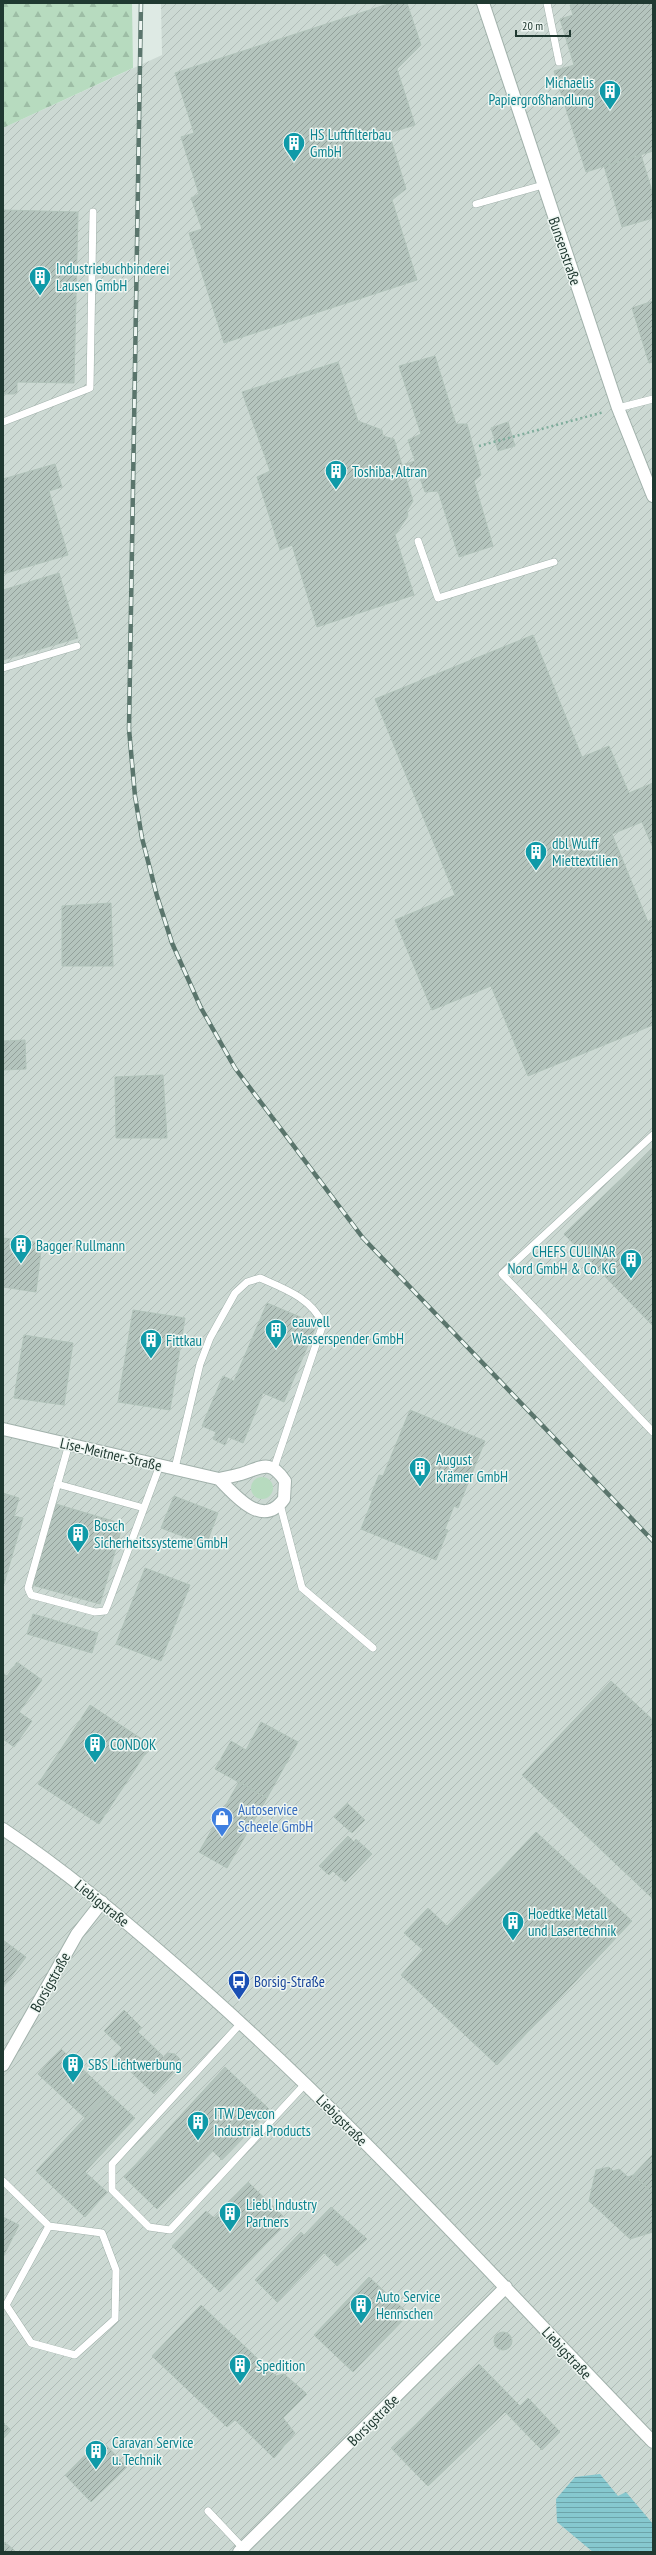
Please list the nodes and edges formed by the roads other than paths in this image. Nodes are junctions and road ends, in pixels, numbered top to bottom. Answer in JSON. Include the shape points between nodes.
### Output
{"nodes":[{"id":1,"x":483,"y":3,"type":"edge"},
{"id":2,"x":547,"y":3,"type":"edge"},
{"id":3,"x":559,"y":62,"type":"dead end"},
{"id":4,"x":543,"y":185,"type":"junction"},
{"id":5,"x":476,"y":204,"type":"dead end"},
{"id":6,"x":93,"y":212,"type":"dead end"},
{"id":7,"x":653,"y":399,"type":"edge"},
{"id":8,"x":618,"y":408,"type":"junction"},
{"id":9,"x":3,"y":422,"type":"edge"},
{"id":10,"x":653,"y":496,"type":"edge"},
{"id":11,"x":418,"y":541,"type":"dead end"},
{"id":12,"x":554,"y":562,"type":"dead end"},
{"id":13,"x":77,"y":646,"type":"dead end"},
{"id":14,"x":3,"y":668,"type":"edge"},
{"id":15,"x":653,"y":1134,"type":"edge"},
{"id":16,"x":3,"y":1429,"type":"edge"},
{"id":17,"x":653,"y":1432,"type":"edge"},
{"id":18,"x":68,"y":1444,"type":"junction"},
{"id":19,"x":160,"y":1465,"type":"junction"},
{"id":20,"x":175,"y":1468,"type":"junction"},
{"id":21,"x":274,"y":1468,"type":"junction"},
{"id":22,"x":219,"y":1478,"type":"junction"},
{"id":23,"x":57,"y":1484,"type":"junction"},
{"id":24,"x":280,"y":1504,"type":"junction"},
{"id":25,"x":144,"y":1508,"type":"junction"},
{"id":26,"x":373,"y":1648,"type":"dead end"},
{"id":27,"x":3,"y":1829,"type":"edge"},
{"id":28,"x":102,"y":1902,"type":"junction"},
{"id":29,"x":242,"y":2022,"type":"junction"},
{"id":30,"x":4,"y":2063,"type":"edge"},
{"id":31,"x":306,"y":2083,"type":"junction"},
{"id":32,"x":3,"y":2181,"type":"edge"},
{"id":33,"x":50,"y":2226,"type":"junction"},
{"id":34,"x":506,"y":2287,"type":"junction"},
{"id":35,"x":653,"y":2442,"type":"edge"},
{"id":36,"x":208,"y":2511,"type":"dead end"},
{"id":37,"x":241,"y":2550,"type":"edge"}],
"edges":[{"from":1,"to":4,"type":"street","name":"Bunsenstraße"},
{"from":2,"to":3,"type":"lane"},
{"from":4,"to":5,"type":"lane"},
{"from":4,"to":8,"type":"street","name":"Bunsenstraße"},
{"from":6,"to":9,"type":"lane","via":[[90,388]]},
{"from":7,"to":8,"type":"lane"},
{"from":8,"to":10,"type":"street","name":"Bunsenstraße"},
{"from":11,"to":12,"type":"lane","via":[[438,598]]},
{"from":13,"to":14,"type":"lane"},
{"from":15,"to":17,"type":"lane","via":[[502,1274]]},
{"from":16,"to":18,"type":"street","name":"Lise-Meitner-Straße"},
{"from":18,"to":19,"type":"street","name":"Lise-Meitner-Straße"},
{"from":18,"to":23,"type":"lane"},
{"from":19,"to":20,"type":"street","name":"Lise-Meitner-Straße"},
{"from":19,"to":25,"type":"lane"},
{"from":20,"to":21,"type":"lane","via":[[200,1364],[210,1338],[235,1293],[247,1282],[260,1278],[299,1296],[317,1312],[323,1324]]},
{"from":20,"to":22,"type":"street","name":"Lise-Meitner-Straße"},
{"from":21,"to":22,"type":"street","name":"Lise-Meitner-Straße","via":[[263,1466],[243,1474]]},
{"from":21,"to":24,"type":"street","via":[[285,1480],[284,1499]]},
{"from":22,"to":24,"type":"street","via":[[250,1508],[261,1512],[272,1510]]},
{"from":23,"to":25,"type":"lane"},
{"from":23,"to":25,"type":"lane","via":[[28,1588],[31,1595],[95,1612],[105,1611]]},
{"from":24,"to":26,"type":"lane","via":[[302,1588]]},
{"from":27,"to":28,"type":"street","name":"Liebigstraße","via":[[41,1854]]},
{"from":28,"to":29,"type":"street","name":"Liebigstraße"},
{"from":28,"to":30,"type":"street","name":"Borsigstraße","via":[[77,1934]]},
{"from":29,"to":31,"type":"street","name":"Liebigstraße"},
{"from":29,"to":31,"type":"lane","via":[[112,2164],[112,2190],[149,2227],[170,2230]]},
{"from":31,"to":34,"type":"street","name":"Liebigstraße"},
{"from":32,"to":33,"type":"lane"},
{"from":33,"to":33,"type":"lane","via":[[6,2305],[31,2343],[75,2355],[115,2319],[116,2270],[102,2233]]},
{"from":34,"to":35,"type":"street","name":"Liebigstraße","via":[[570,2358]]},
{"from":34,"to":37,"type":"street","name":"Borsigstraße"},
{"from":36,"to":37,"type":"lane"}]}
